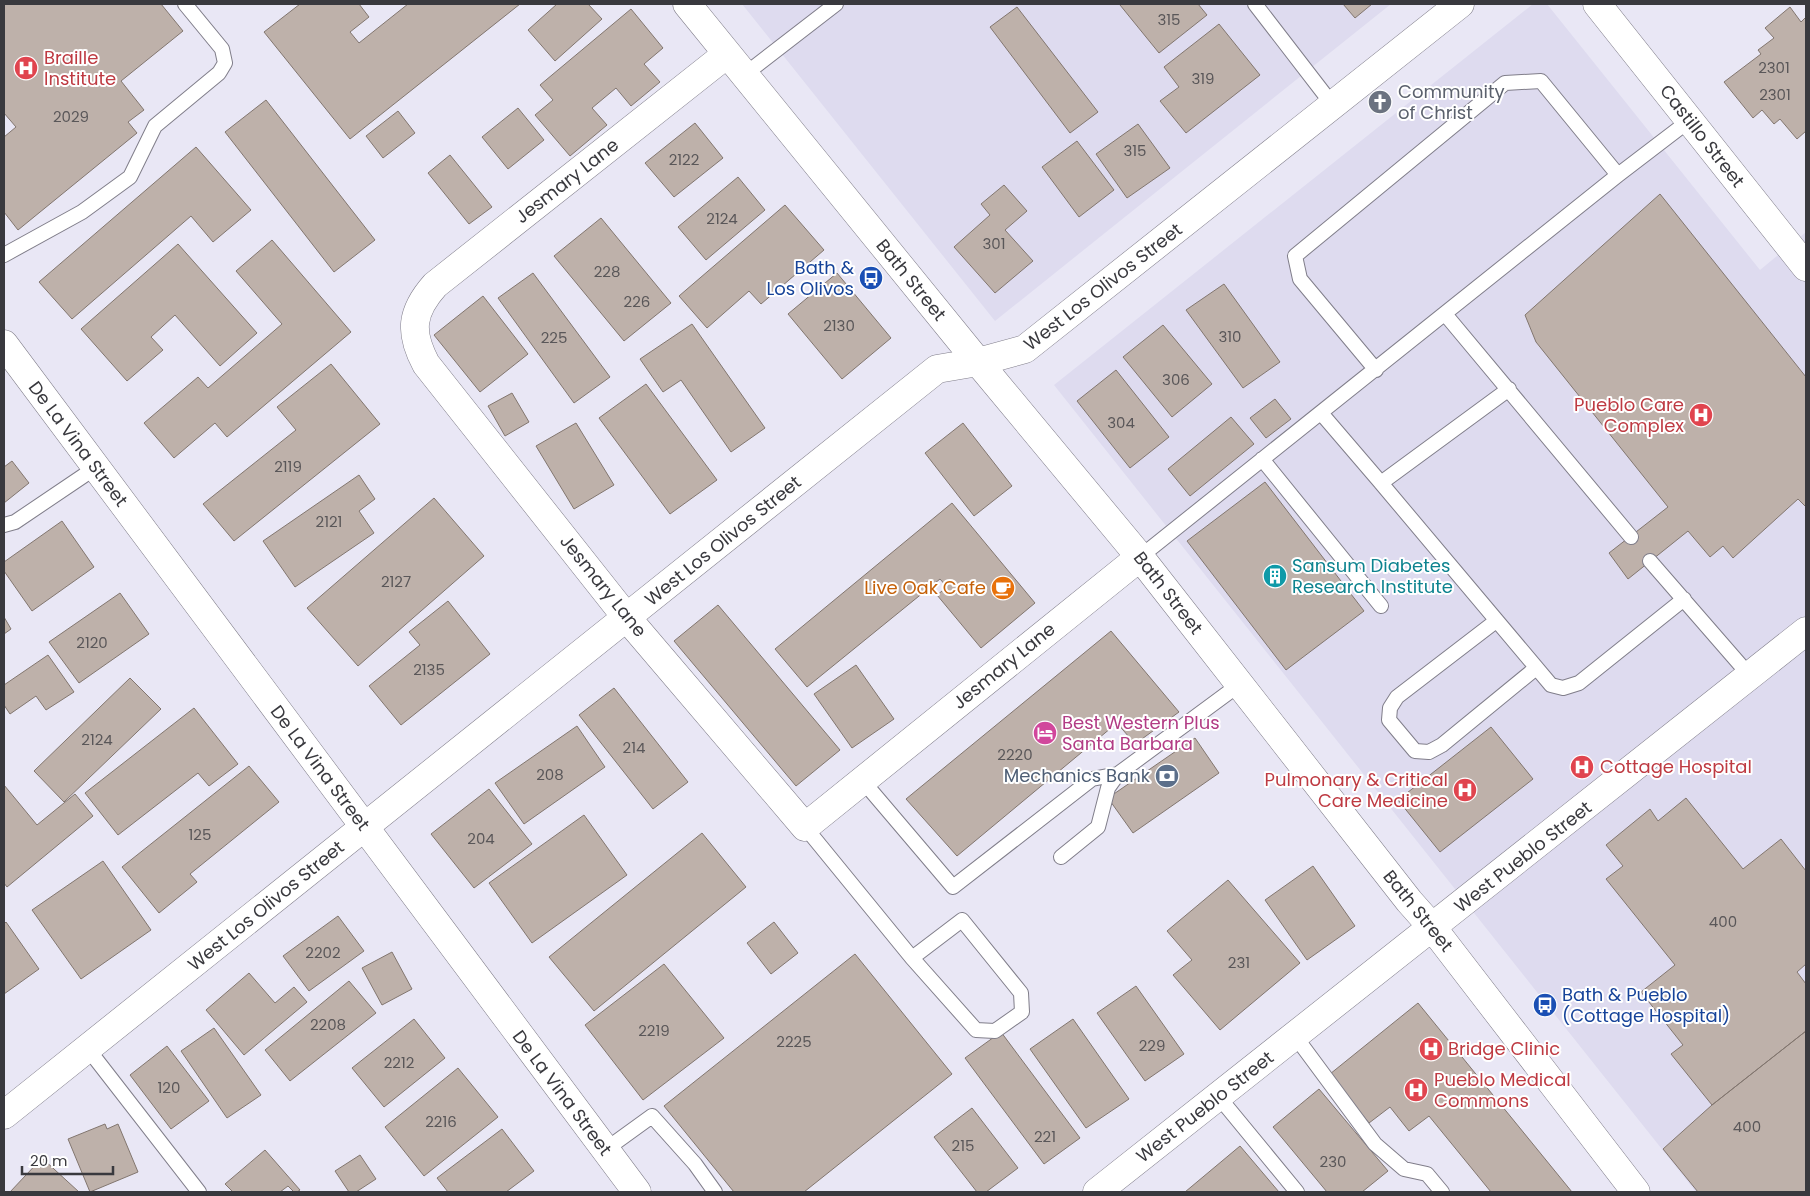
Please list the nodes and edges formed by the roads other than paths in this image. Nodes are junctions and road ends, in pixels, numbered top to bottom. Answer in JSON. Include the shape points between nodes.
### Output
{"nodes":[{"id":1,"x":185,"y":4,"type":"edge"},
{"id":2,"x":687,"y":4,"type":"edge"},
{"id":3,"x":836,"y":4,"type":"edge"},
{"id":4,"x":1255,"y":4,"type":"edge"},
{"id":5,"x":1460,"y":4,"type":"edge"},
{"id":6,"x":1597,"y":4,"type":"edge"},
{"id":7,"x":727,"y":54,"type":"junction"},
{"id":8,"x":744,"y":75,"type":"junction"},
{"id":9,"x":1332,"y":104,"type":"junction"},
{"id":10,"x":1690,"y":120,"type":"junction"},
{"id":11,"x":1618,"y":175,"type":"junction"},
{"id":12,"x":4,"y":255,"type":"edge"},
{"id":13,"x":1806,"y":267,"type":"edge"},
{"id":14,"x":1445,"y":314,"type":"junction"},
{"id":15,"x":4,"y":344,"type":"edge"},
{"id":16,"x":978,"y":362,"type":"junction"},
{"id":17,"x":1376,"y":370,"type":"junction"},
{"id":18,"x":1509,"y":389,"type":"junction"},
{"id":19,"x":1321,"y":413,"type":"junction"},
{"id":20,"x":1262,"y":459,"type":"junction"},
{"id":21,"x":95,"y":468,"type":"junction"},
{"id":22,"x":1381,"y":483,"type":"junction"},
{"id":23,"x":4,"y":525,"type":"edge"},
{"id":24,"x":1631,"y":537,"type":"dead end"},
{"id":25,"x":1140,"y":557,"type":"junction"},
{"id":26,"x":1650,"y":560,"type":"dead end"},
{"id":27,"x":1684,"y":599,"type":"junction"},
{"id":28,"x":1382,"y":606,"type":"dead end"},
{"id":29,"x":628,"y":618,"type":"junction"},
{"id":30,"x":1496,"y":621,"type":"junction"},
{"id":31,"x":1806,"y":631,"type":"edge"},
{"id":32,"x":1536,"y":668,"type":"junction"},
{"id":33,"x":1750,"y":676,"type":"junction"},
{"id":34,"x":1240,"y":684,"type":"junction"},
{"id":35,"x":1118,"y":774,"type":"junction"},
{"id":36,"x":862,"y":780,"type":"junction"},
{"id":37,"x":364,"y":826,"type":"junction"},
{"id":38,"x":805,"y":827,"type":"junction"},
{"id":39,"x":1061,"y":857,"type":"dead end"},
{"id":40,"x":1432,"y":927,"type":"junction"},
{"id":41,"x":912,"y":958,"type":"junction"},
{"id":42,"x":1295,"y":1036,"type":"junction"},
{"id":43,"x":88,"y":1049,"type":"junction"},
{"id":44,"x":1218,"y":1096,"type":"junction"},
{"id":45,"x":4,"y":1115,"type":"edge"},
{"id":46,"x":605,"y":1150,"type":"junction"},
{"id":47,"x":1107,"y":1190,"type":"edge"},
{"id":48,"x":199,"y":1192,"type":"edge"},
{"id":49,"x":637,"y":1192,"type":"edge"},
{"id":50,"x":715,"y":1192,"type":"edge"},
{"id":51,"x":1296,"y":1192,"type":"edge"},
{"id":52,"x":1442,"y":1192,"type":"edge"},
{"id":53,"x":1636,"y":1192,"type":"edge"}],
"edges":[{"from":1,"to":12,"type":"lane","via":[[222,48],[224,63],[219,73],[155,126],[130,177],[82,212]]},
{"from":2,"to":7,"type":"street","name":"Bath Street"},
{"from":3,"to":8,"type":"lane"},
{"from":4,"to":9,"type":"lane"},
{"from":5,"to":9,"type":"street","name":"West Los Olivos Street"},
{"from":6,"to":10,"type":"street","name":"Castillo Street"},
{"from":7,"to":8,"type":"street","name":"Bath Street"},
{"from":7,"to":29,"type":"street","name":"Jesmary Lane","via":[[435,285],[416,314],[416,340],[426,364]]},
{"from":8,"to":16,"type":"street","name":"Bath Street"},
{"from":9,"to":16,"type":"street","name":"West Los Olivos Street","via":[[1025,350]]},
{"from":10,"to":11,"type":"lane"},
{"from":10,"to":13,"type":"street","name":"Castillo Street"},
{"from":11,"to":14,"type":"lane"},
{"from":11,"to":17,"type":"lane","via":[[1541,81],[1505,83],[1295,256],[1300,279]]},
{"from":14,"to":17,"type":"lane"},
{"from":14,"to":18,"type":"lane"},
{"from":15,"to":21,"type":"street","name":"De La Vina Street"},
{"from":16,"to":25,"type":"street","name":"Bath Street"},
{"from":16,"to":29,"type":"street","name":"West Los Olivos Street","via":[[938,369]]},
{"from":17,"to":19,"type":"lane"},
{"from":18,"to":22,"type":"lane"},
{"from":18,"to":24,"type":"lane"},
{"from":19,"to":20,"type":"lane"},
{"from":19,"to":22,"type":"lane"},
{"from":20,"to":25,"type":"lane"},
{"from":20,"to":28,"type":"lane"},
{"from":21,"to":23,"type":"lane","via":[[15,522]]},
{"from":21,"to":37,"type":"street","name":"De La Vina Street"},
{"from":22,"to":30,"type":"lane"},
{"from":25,"to":34,"type":"street","name":"Bath Street"},
{"from":25,"to":36,"type":"street","name":"Jesmary Lane"},
{"from":26,"to":27,"type":"lane"},
{"from":27,"to":32,"type":"lane","via":[[1579,683],[1563,688],[1550,685]]},
{"from":27,"to":33,"type":"lane"},
{"from":29,"to":37,"type":"street","name":"West Los Olivos Street"},
{"from":29,"to":38,"type":"street","name":"Jesmary Lane"},
{"from":30,"to":32,"type":"lane"},
{"from":30,"to":32,"type":"lane","via":[[1397,697],[1390,708],[1389,720],[1415,751],[1429,752],[1442,745]]},
{"from":31,"to":33,"type":"street","name":"West Pueblo Street"},
{"from":33,"to":40,"type":"street","name":"West Pueblo Street"},
{"from":34,"to":35,"type":"lane"},
{"from":34,"to":40,"type":"street","name":"Bath Street"},
{"from":35,"to":36,"type":"lane","via":[[1092,779],[954,887]]},
{"from":35,"to":39,"type":"lane","via":[[1108,788],[1098,827]]},
{"from":36,"to":38,"type":"street","name":"Jesmary Lane"},
{"from":37,"to":43,"type":"street","name":"West Los Olivos Street"},
{"from":37,"to":46,"type":"street","name":"De La Vina Street"},
{"from":38,"to":41,"type":"lane"},
{"from":40,"to":42,"type":"street","name":"West Pueblo Street"},
{"from":40,"to":53,"type":"street","name":"Bath Street"},
{"from":41,"to":41,"type":"lane","via":[[962,920],[1021,992],[1022,1012],[995,1031],[976,1030]]},
{"from":42,"to":44,"type":"street","name":"West Pueblo Street"},
{"from":42,"to":52,"type":"lane","via":[[1374,1144],[1404,1168],[1427,1174]]},
{"from":43,"to":45,"type":"street","name":"West Los Olivos Street"},
{"from":43,"to":48,"type":"lane"},
{"from":44,"to":47,"type":"street","name":"West Pueblo Street"},
{"from":44,"to":51,"type":"lane"},
{"from":46,"to":49,"type":"street","name":"De La Vina Street"},
{"from":46,"to":50,"type":"lane","via":[[652,1116],[696,1164]]}]}
